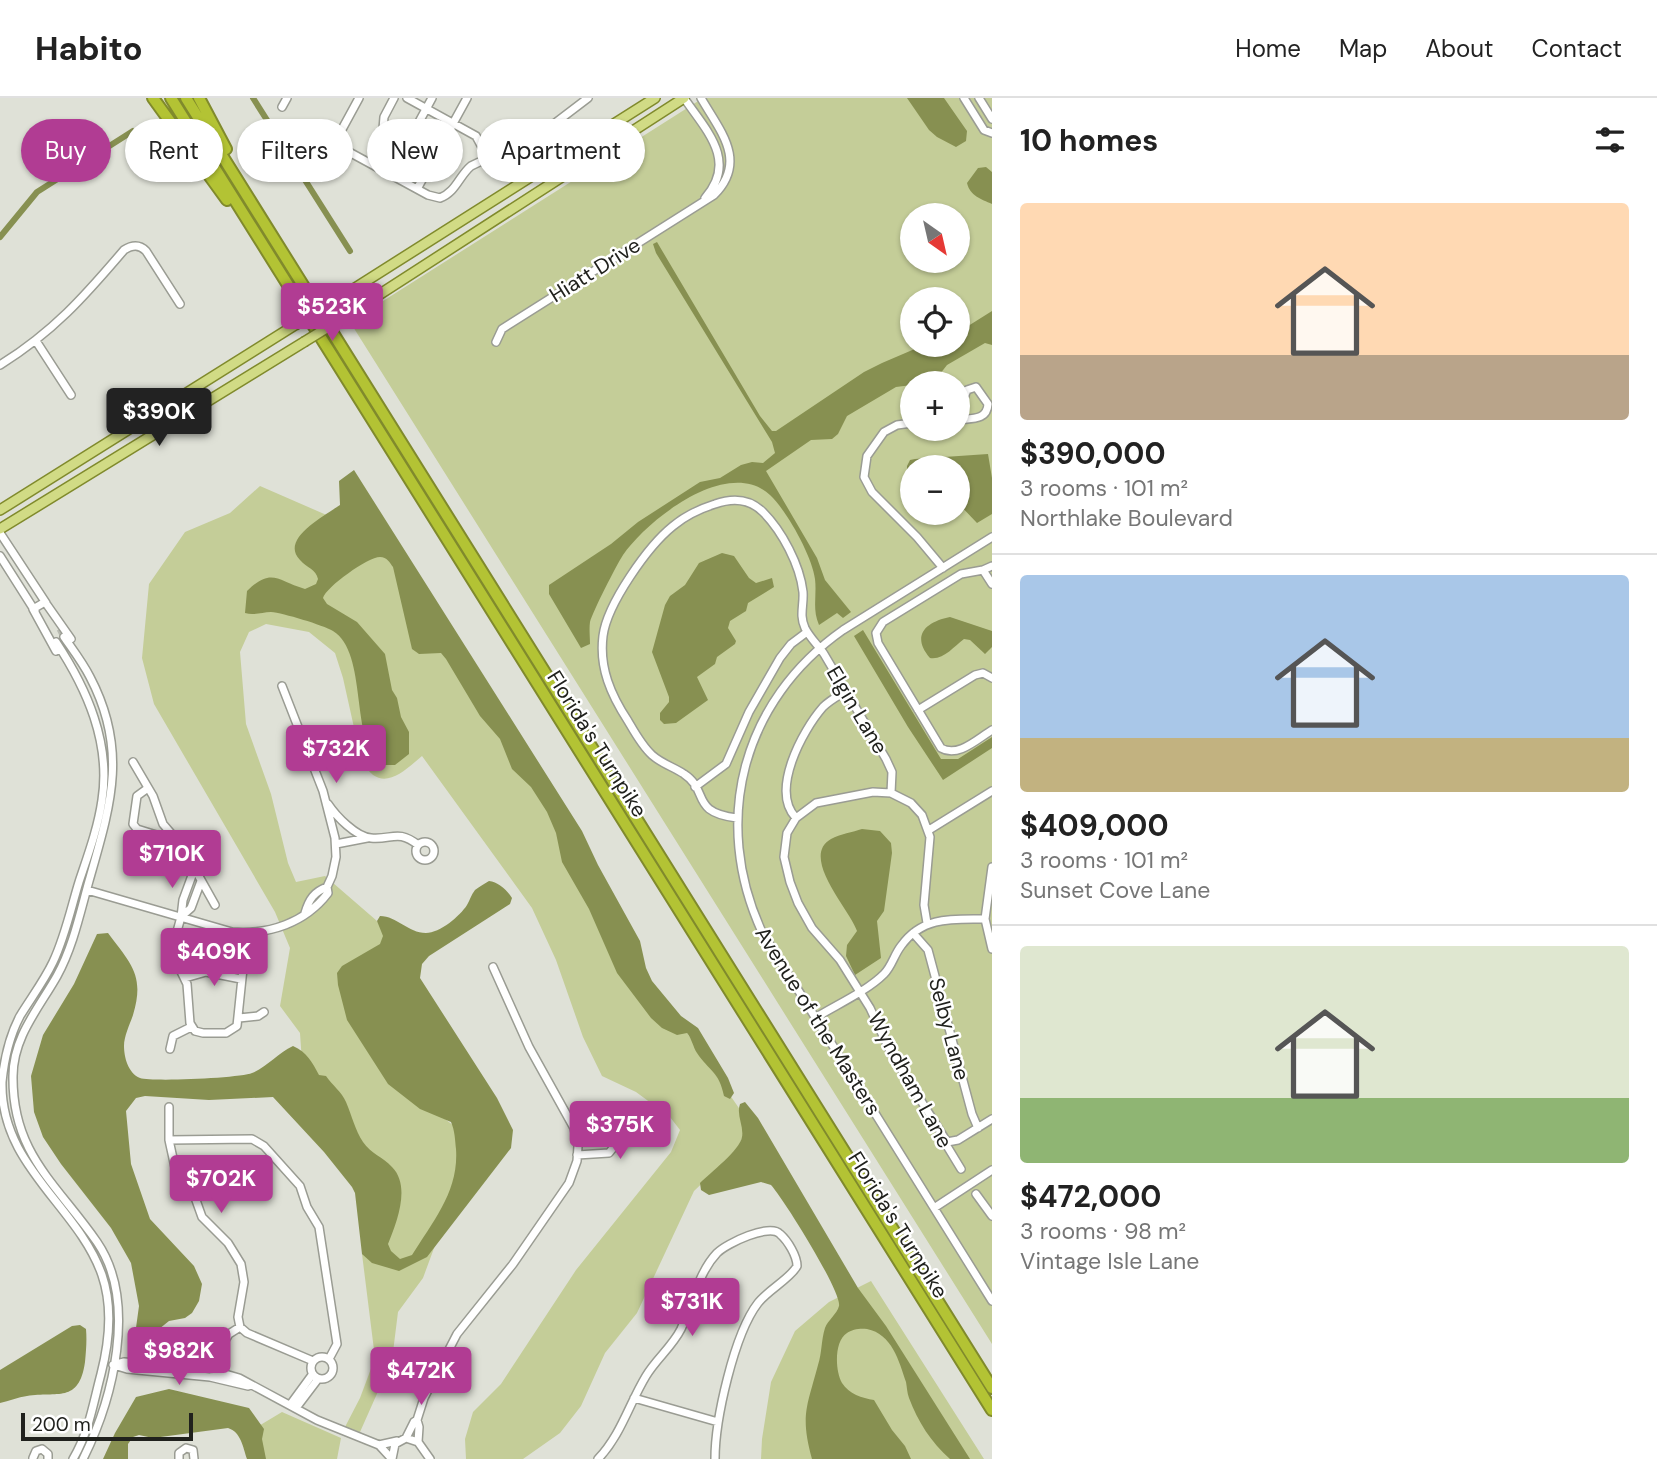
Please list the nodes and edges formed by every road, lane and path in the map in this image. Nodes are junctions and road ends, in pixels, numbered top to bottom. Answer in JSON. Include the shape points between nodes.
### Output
{"nodes":[{"id":1,"x":153,"y":98,"type":"edge"},
{"id":2,"x":171,"y":98,"type":"edge"},
{"id":3,"x":186,"y":98,"type":"edge"},
{"id":4,"x":199,"y":98,"type":"edge"},
{"id":5,"x":287,"y":98,"type":"edge"},
{"id":6,"x":359,"y":98,"type":"edge"},
{"id":7,"x":394,"y":98,"type":"edge"},
{"id":8,"x":407,"y":98,"type":"edge"},
{"id":9,"x":432,"y":98,"type":"edge"},
{"id":10,"x":467,"y":98,"type":"edge"},
{"id":11,"x":588,"y":98,"type":"edge"},
{"id":12,"x":655,"y":98,"type":"edge"},
{"id":13,"x":684,"y":98,"type":"edge"},
{"id":14,"x":701,"y":98,"type":"edge"},
{"id":15,"x":964,"y":98,"type":"edge"},
{"id":16,"x":979,"y":98,"type":"edge"},
{"id":17,"x":282,"y":107,"type":"dead end"},
{"id":18,"x":426,"y":108,"type":"junction"},
{"id":19,"x":348,"y":119,"type":"edge"},
{"id":20,"x":447,"y":119,"type":"edge"},
{"id":21,"x":456,"y":119,"type":"edge"},
{"id":22,"x":560,"y":119,"type":"edge"},
{"id":23,"x":992,"y":119,"type":"edge"},
{"id":24,"x":992,"y":133,"type":"edge"},
{"id":25,"x":353,"y":154,"type":"edge"},
{"id":26,"x":477,"y":164,"type":"edge"},
{"id":27,"x":421,"y":182,"type":"edge"},
{"id":28,"x":417,"y":189,"type":"junction"},
{"id":29,"x":700,"y":204,"type":"junction"},
{"id":30,"x":269,"y":229,"type":"junction"},
{"id":31,"x":270,"y":257,"type":"junction"},
{"id":32,"x":180,"y":304,"type":"dead end"},
{"id":33,"x":36,"y":341,"type":"junction"},
{"id":34,"x":496,"y":342,"type":"dead end"},
{"id":35,"x":0,"y":365,"type":"edge"},
{"id":36,"x":71,"y":395,"type":"dead end"},
{"id":37,"x":957,"y":418,"type":"edge"},
{"id":38,"x":900,"y":425,"type":"edge"},
{"id":39,"x":0,"y":510,"type":"edge"},
{"id":40,"x":0,"y":531,"type":"edge"},
{"id":41,"x":992,"y":537,"type":"edge"},
{"id":42,"x":0,"y":556,"type":"edge"},
{"id":43,"x":992,"y":566,"type":"edge"},
{"id":44,"x":943,"y":568,"type":"junction"},
{"id":45,"x":984,"y":570,"type":"junction"},
{"id":46,"x":992,"y":584,"type":"edge"},
{"id":47,"x":45,"y":601,"type":"junction"},
{"id":48,"x":33,"y":609,"type":"junction"},
{"id":49,"x":807,"y":632,"type":"junction"},
{"id":50,"x":51,"y":634,"type":"tunnel mouth"},
{"id":51,"x":56,"y":642,"type":"tunnel mouth"},
{"id":52,"x":820,"y":648,"type":"junction"},
{"id":53,"x":74,"y":651,"type":"junction"},
{"id":54,"x":65,"y":656,"type":"junction"},
{"id":55,"x":90,"y":676,"type":"junction"},
{"id":56,"x":992,"y":678,"type":"edge"},
{"id":57,"x":81,"y":686,"type":"junction"},
{"id":58,"x":282,"y":686,"type":"dead end"},
{"id":59,"x":846,"y":691,"type":"junction"},
{"id":60,"x":918,"y":710,"type":"junction"},
{"id":61,"x":992,"y":730,"type":"edge"},
{"id":62,"x":134,"y":762,"type":"dead end"},
{"id":63,"x":695,"y":787,"type":"junction"},
{"id":64,"x":148,"y":788,"type":"junction"},
{"id":65,"x":992,"y":790,"type":"edge"},
{"id":66,"x":891,"y":793,"type":"junction"},
{"id":67,"x":326,"y":801,"type":"junction"},
{"id":68,"x":737,"y":818,"type":"junction"},
{"id":69,"x":796,"y":818,"type":"junction"},
{"id":70,"x":929,"y":830,"type":"junction"},
{"id":71,"x":368,"y":838,"type":"junction"},
{"id":72,"x":177,"y":841,"type":"junction"},
{"id":73,"x":336,"y":844,"type":"junction"},
{"id":74,"x":418,"y":845,"type":"dead end"},
{"id":75,"x":992,"y":867,"type":"edge"},
{"id":76,"x":194,"y":870,"type":"junction"},
{"id":77,"x":201,"y":881,"type":"junction"},
{"id":78,"x":87,"y":890,"type":"junction"},
{"id":79,"x":215,"y":905,"type":"dead end"},
{"id":80,"x":181,"y":916,"type":"junction"},
{"id":81,"x":985,"y":919,"type":"junction"},
{"id":82,"x":927,"y":923,"type":"junction"},
{"id":83,"x":913,"y":933,"type":"junction"},
{"id":84,"x":992,"y":949,"type":"edge"},
{"id":85,"x":244,"y":959,"type":"dead end"},
{"id":86,"x":493,"y":967,"type":"dead end"},
{"id":87,"x":185,"y":978,"type":"junction"},
{"id":88,"x":241,"y":979,"type":"junction"},
{"id":89,"x":859,"y":991,"type":"junction"},
{"id":90,"x":264,"y":1012,"type":"dead end"},
{"id":91,"x":239,"y":1017,"type":"junction"},
{"id":92,"x":815,"y":1018,"type":"junction"},
{"id":93,"x":191,"y":1027,"type":"junction"},
{"id":94,"x":170,"y":1049,"type":"dead end"},
{"id":95,"x":169,"y":1107,"type":"dead end"},
{"id":96,"x":636,"y":1119,"type":"dead end"},
{"id":97,"x":992,"y":1119,"type":"edge"},
{"id":98,"x":978,"y":1128,"type":"junction"},
{"id":99,"x":576,"y":1137,"type":"junction"},
{"id":100,"x":169,"y":1140,"type":"junction"},
{"id":101,"x":947,"y":1142,"type":"junction"},
{"id":102,"x":617,"y":1143,"type":"junction"},
{"id":103,"x":578,"y":1155,"type":"junction"},
{"id":104,"x":961,"y":1169,"type":"dead end"},
{"id":105,"x":992,"y":1170,"type":"edge"},
{"id":106,"x":976,"y":1194,"type":"dead end"},
{"id":107,"x":933,"y":1208,"type":"junction"},
{"id":108,"x":992,"y":1216,"type":"edge"},
{"id":109,"x":992,"y":1301,"type":"edge"},
{"id":110,"x":240,"y":1327,"type":"junction"},
{"id":111,"x":329,"y":1359,"type":"junction"},
{"id":112,"x":313,"y":1361,"type":"junction"},
{"id":113,"x":109,"y":1364,"type":"junction"},
{"id":114,"x":208,"y":1369,"type":"junction"},
{"id":115,"x":315,"y":1377,"type":"junction"},
{"id":116,"x":252,"y":1387,"type":"junction"},
{"id":117,"x":992,"y":1388,"type":"edge"},
{"id":118,"x":634,"y":1398,"type":"junction"},
{"id":119,"x":293,"y":1406,"type":"junction"},
{"id":120,"x":992,"y":1410,"type":"edge"},
{"id":121,"x":417,"y":1420,"type":"junction"},
{"id":122,"x":718,"y":1422,"type":"junction"},
{"id":123,"x":402,"y":1439,"type":"junction"},
{"id":124,"x":418,"y":1442,"type":"junction"},
{"id":125,"x":379,"y":1445,"type":"junction"},
{"id":126,"x":423,"y":1455,"type":"edge"},
{"id":127,"x":28,"y":1459,"type":"edge"},
{"id":128,"x":34,"y":1459,"type":"edge"},
{"id":129,"x":48,"y":1459,"type":"edge"},
{"id":130,"x":73,"y":1459,"type":"edge"},
{"id":131,"x":83,"y":1459,"type":"edge"},
{"id":132,"x":179,"y":1459,"type":"edge"},
{"id":133,"x":194,"y":1459,"type":"edge"},
{"id":134,"x":392,"y":1459,"type":"edge"},
{"id":135,"x":430,"y":1459,"type":"edge"},
{"id":136,"x":598,"y":1459,"type":"edge"},
{"id":137,"x":715,"y":1459,"type":"edge"}],
"edges":[{"from":1,"to":31,"type":"highway"},
{"from":2,"to":31,"type":"highway","name":"Florida's Turnpike"},
{"from":3,"to":30,"type":"highway","name":"Florida's Turnpike"},
{"from":4,"to":30,"type":"highway"},
{"from":5,"to":17,"type":"street"},
{"from":6,"to":19,"type":"street"},
{"from":7,"to":18,"type":"street","via":[[383,122],[385,133],[393,139],[410,136]]},
{"from":8,"to":18,"type":"street"},
{"from":9,"to":18,"type":"street"},
{"from":10,"to":21,"type":"street"},
{"from":11,"to":22,"type":"street"},
{"from":12,"to":39,"type":"main road","bridge":true},
{"from":13,"to":29,"type":"street","name":"Hiatt Drive","via":[[718,149],[719,171]]},
{"from":13,"to":40,"type":"main road","bridge":true},
{"from":14,"to":29,"type":"street","name":"Hiatt Drive","via":[[730,158],[723,187]]},
{"from":15,"to":24,"type":"street","via":[[984,130]]},
{"from":16,"to":23,"type":"street"},
{"from":18,"to":20,"type":"street"},
{"from":25,"to":28,"type":"street"},
{"from":26,"to":28,"type":"street","via":[[467,169],[445,197],[432,197]]},
{"from":27,"to":28,"type":"street"},
{"from":29,"to":34,"type":"street","name":"Hiatt Drive","via":[[502,329]]},
{"from":30,"to":117,"type":"highway","name":"Florida's Turnpike"},
{"from":31,"to":120,"type":"highway","name":"Florida's Turnpike"},
{"from":32,"to":33,"type":"street","via":[[146,251],[130,246],[72,310]]},
{"from":33,"to":35,"type":"street"},
{"from":33,"to":36,"type":"street"},
{"from":37,"to":37,"type":"street","via":[[986,414],[988,404],[976,387],[967,390]]},
{"from":38,"to":44,"type":"street","via":[[884,432],[867,456],[864,477],[872,492]]},
{"from":40,"to":47,"type":"street"},
{"from":41,"to":44,"type":"street","name":"Avenue of the Masters"},
{"from":42,"to":48,"type":"street"},
{"from":43,"to":45,"type":"street"},
{"from":44,"to":52,"type":"street","name":"Avenue of the Masters"},
{"from":45,"to":46,"type":"street"},
{"from":45,"to":60,"type":"street","via":[[958,575],[877,629],[878,643]]},
{"from":47,"to":48,"type":"street"},
{"from":47,"to":53,"type":"street"},
{"from":47,"to":55,"type":"street"},
{"from":48,"to":50,"type":"street"},
{"from":48,"to":57,"type":"street"},
{"from":49,"to":52,"type":"street","name":"Elgin Lane"},
{"from":49,"to":63,"type":"street","via":[[780,658],[726,764]]},
{"from":49,"to":63,"type":"street","via":[[793,561],[771,521],[753,505],[730,499],[707,506],[682,519],[657,541],[608,617],[604,668],[613,697],[645,748],[687,776]]},
{"from":51,"to":54,"type":"street"},
{"from":52,"to":59,"type":"street","name":"Elgin Lane"},
{"from":52,"to":68,"type":"street","name":"Avenue of the Masters","via":[[789,679],[764,716],[747,760]]},
{"from":53,"to":54,"type":"street"},
{"from":53,"to":55,"type":"street"},
{"from":54,"to":57,"type":"street"},
{"from":55,"to":78,"type":"street","via":[[108,722],[114,758],[108,816]]},
{"from":56,"to":60,"type":"street","via":[[975,675]]},
{"from":57,"to":113,"type":"street","via":[[100,733],[103,797],[54,961],[19,1018],[2,1083],[19,1154],[80,1235],[103,1277]]},
{"from":58,"to":67,"type":"street"},
{"from":59,"to":66,"type":"street","name":"Elgin Lane","via":[[890,767]]},
{"from":59,"to":69,"type":"street","via":[[823,708],[793,760],[785,793]]},
{"from":60,"to":61,"type":"street","via":[[948,752],[960,750]]},
{"from":62,"to":64,"type":"street"},
{"from":63,"to":68,"type":"street","via":[[708,809]]},
{"from":64,"to":72,"type":"street","via":[[163,824]]},
{"from":64,"to":72,"type":"street","via":[[137,796],[133,824]]},
{"from":65,"to":70,"type":"street"},
{"from":66,"to":69,"type":"street","via":[[824,801]]},
{"from":66,"to":70,"type":"street","via":[[917,808]]},
{"from":67,"to":71,"type":"street","via":[[338,817]]},
{"from":67,"to":73,"type":"street"},
{"from":68,"to":92,"type":"street","name":"Avenue of the Masters","via":[[740,863],[754,916]]},
{"from":69,"to":89,"type":"street","via":[[783,849],[791,887],[812,928]]},
{"from":70,"to":82,"type":"street"},
{"from":71,"to":73,"type":"street"},
{"from":71,"to":74,"type":"street","via":[[401,835]]},
{"from":72,"to":76,"type":"street"},
{"from":73,"to":80,"type":"street","via":[[328,893],[319,905],[276,930],[232,932]]},
{"from":75,"to":81,"type":"street"},
{"from":76,"to":77,"type":"street"},
{"from":76,"to":80,"type":"street"},
{"from":77,"to":79,"type":"street"},
{"from":77,"to":80,"type":"street","via":[[191,908]]},
{"from":78,"to":80,"type":"street"},
{"from":78,"to":113,"type":"street","via":[[63,964],[17,1048],[13,1088],[26,1145],[110,1267],[119,1318]]},
{"from":80,"to":87,"type":"street","via":[[173,951]]},
{"from":81,"to":82,"type":"street"},
{"from":81,"to":84,"type":"street"},
{"from":82,"to":83,"type":"street"},
{"from":83,"to":89,"type":"street","via":[[884,974]]},
{"from":83,"to":98,"type":"street","name":"Selby Lane","via":[[928,950]]},
{"from":85,"to":88,"type":"street"},
{"from":86,"to":99,"type":"street"},
{"from":87,"to":88,"type":"street","via":[[206,972]]},
{"from":87,"to":93,"type":"street"},
{"from":88,"to":91,"type":"street"},
{"from":89,"to":92,"type":"street"},
{"from":89,"to":101,"type":"street","name":"Wyndham Lane","via":[[891,1054]]},
{"from":90,"to":91,"type":"street"},
{"from":91,"to":93,"type":"street","via":[[234,1029],[226,1033],[199,1033]]},
{"from":92,"to":107,"type":"street","name":"Avenue of the Masters"},
{"from":93,"to":94,"type":"street","via":[[173,1036]]},
{"from":95,"to":100,"type":"street"},
{"from":96,"to":102,"type":"street"},
{"from":97,"to":98,"type":"street"},
{"from":98,"to":101,"type":"street"},
{"from":99,"to":102,"type":"street","via":[[604,1136]]},
{"from":99,"to":103,"type":"street"},
{"from":100,"to":110,"type":"street","via":[[176,1172],[192,1189],[202,1217],[228,1242],[241,1264]]},
{"from":100,"to":111,"type":"street","via":[[252,1139],[300,1186],[319,1227],[337,1344]]},
{"from":101,"to":104,"type":"street","name":"Wyndham Lane"},
{"from":102,"to":103,"type":"street","via":[[609,1153]]},
{"from":103,"to":121,"type":"street","via":[[569,1183],[457,1334]]},
{"from":105,"to":107,"type":"street"},
{"from":106,"to":108,"type":"street"},
{"from":107,"to":109,"type":"street","name":"Avenue of the Masters"},
{"from":110,"to":112,"type":"street"},
{"from":110,"to":114,"type":"street","via":[[229,1334]]},
{"from":111,"to":112,"type":"street"},
{"from":111,"to":115,"type":"street","via":[[331,1374],[326,1379]]},
{"from":112,"to":115,"type":"street","via":[[310,1368]]},
{"from":113,"to":114,"type":"street"},
{"from":113,"to":116,"type":"street"},
{"from":113,"to":130,"type":"street"},
{"from":113,"to":131,"type":"street","via":[[102,1414]]},
{"from":114,"to":116,"type":"street"},
{"from":115,"to":119,"type":"street"},
{"from":116,"to":119,"type":"street"},
{"from":118,"to":122,"type":"street"},
{"from":118,"to":122,"type":"street","via":[[677,1336],[695,1292],[720,1250],[774,1230],[795,1256],[797,1266],[748,1318]]},
{"from":118,"to":136,"type":"street","via":[[614,1439]]},
{"from":119,"to":125,"type":"street"},
{"from":121,"to":123,"type":"street"},
{"from":121,"to":124,"type":"street"},
{"from":122,"to":137,"type":"street"},
{"from":123,"to":124,"type":"street"},
{"from":123,"to":125,"type":"street"},
{"from":123,"to":134,"type":"street","via":[[392,1449]]},
{"from":124,"to":126,"type":"street"},
{"from":125,"to":134,"type":"street"},
{"from":126,"to":135,"type":"street"},
{"from":127,"to":128,"type":"street"},
{"from":128,"to":129,"type":"street","via":[[36,1451],[42,1450]]},
{"from":132,"to":133,"type":"street","via":[[186,1447],[193,1450]]}]}
